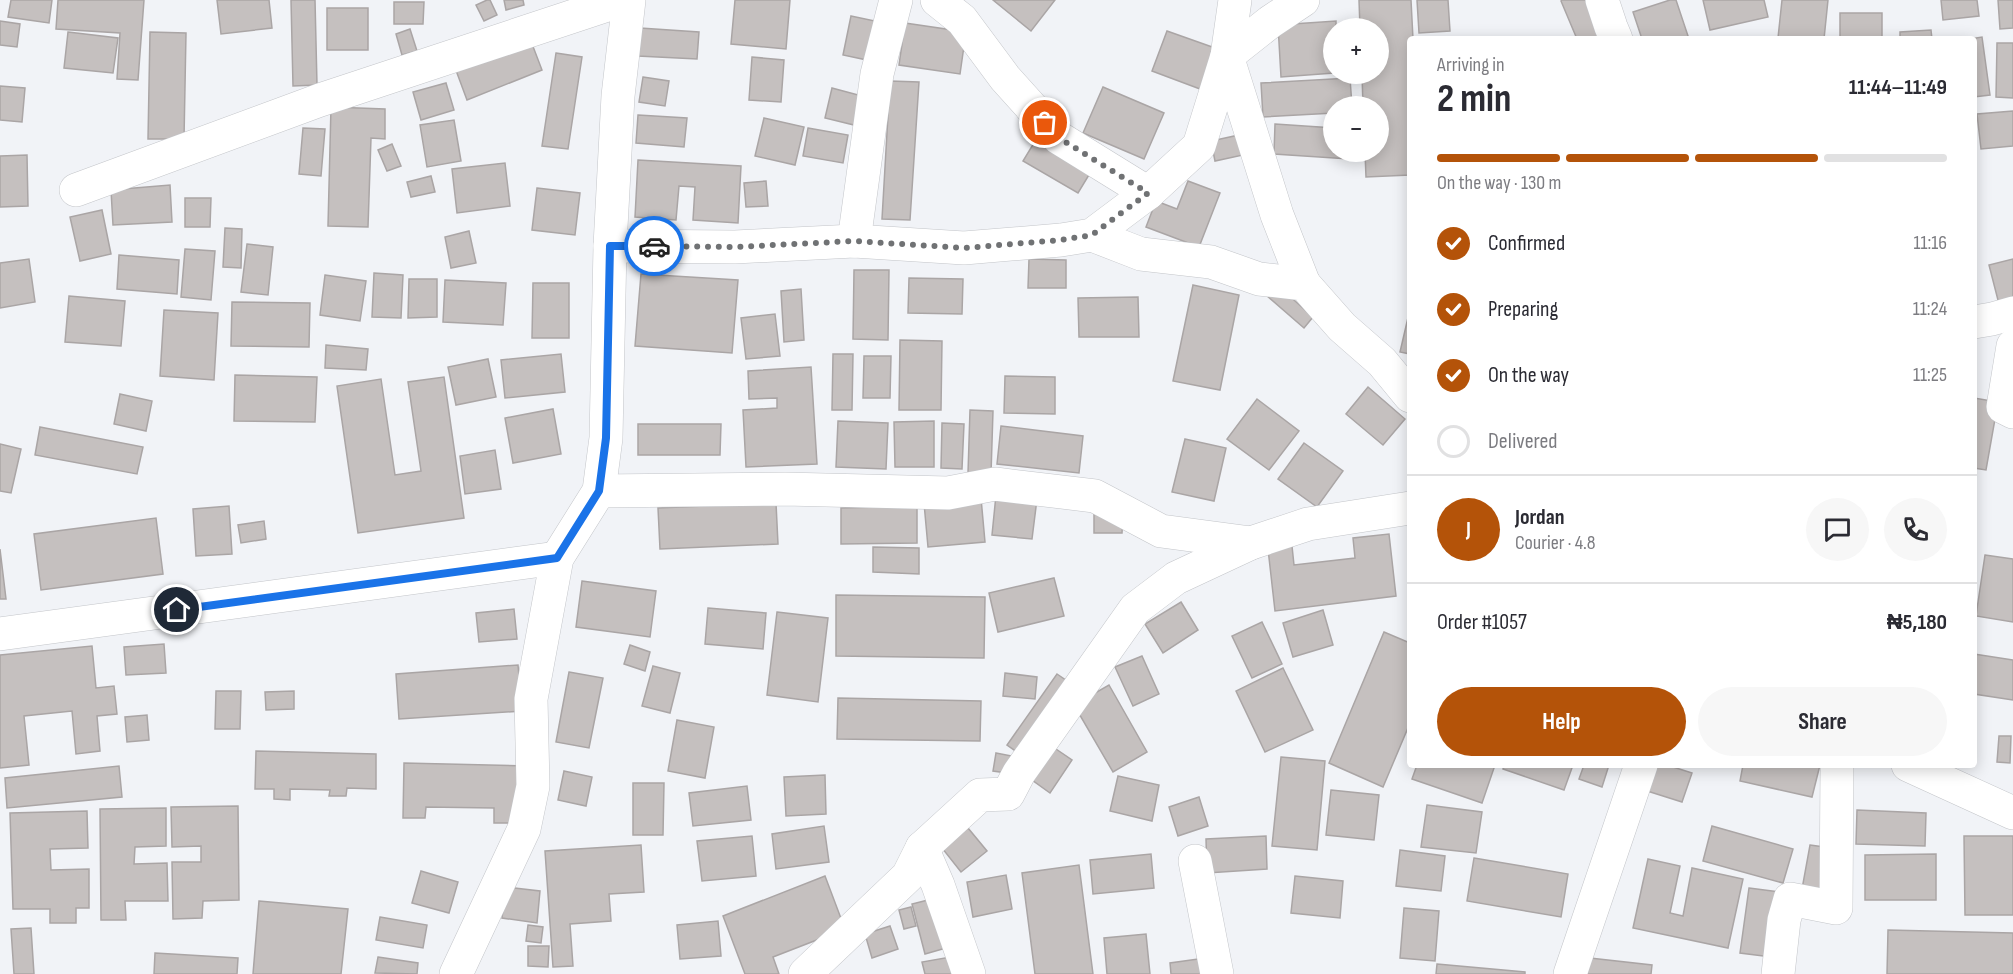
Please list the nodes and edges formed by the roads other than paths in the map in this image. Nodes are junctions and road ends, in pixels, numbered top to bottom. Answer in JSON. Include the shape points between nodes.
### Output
{"nodes":[{"id":1,"x":622,"y":0,"type":"edge"},
{"id":2,"x":629,"y":0,"type":"edge"},
{"id":3,"x":896,"y":0,"type":"edge"},
{"id":4,"x":937,"y":0,"type":"edge"},
{"id":5,"x":1235,"y":0,"type":"edge"},
{"id":6,"x":1303,"y":0,"type":"edge"},
{"id":7,"x":1602,"y":0,"type":"edge"},
{"id":8,"x":1615,"y":36,"type":"edge"},
{"id":9,"x":1227,"y":56,"type":"junction"},
{"id":10,"x":76,"y":190,"type":"dead end"},
{"id":11,"x":1148,"y":193,"type":"junction"},
{"id":12,"x":1092,"y":235,"type":"junction"},
{"id":13,"x":854,"y":241,"type":"junction"},
{"id":14,"x":610,"y":246,"type":"junction"},
{"id":15,"x":1304,"y":284,"type":"junction"},
{"id":16,"x":2013,"y":313,"type":"edge"},
{"id":17,"x":1977,"y":322,"type":"edge"},
{"id":18,"x":2013,"y":346,"type":"edge"},
{"id":19,"x":1407,"y":392,"type":"edge"},
{"id":20,"x":2013,"y":412,"type":"edge"},
{"id":21,"x":599,"y":491,"type":"junction"},
{"id":22,"x":1407,"y":508,"type":"edge"},
{"id":23,"x":1251,"y":543,"type":"junction"},
{"id":24,"x":557,"y":558,"type":"junction"},
{"id":25,"x":0,"y":634,"type":"edge"},
{"id":26,"x":1640,"y":768,"type":"edge"},
{"id":27,"x":1837,"y":768,"type":"edge"},
{"id":28,"x":1915,"y":768,"type":"edge"},
{"id":29,"x":2013,"y":813,"type":"edge"},
{"id":30,"x":922,"y":848,"type":"junction"},
{"id":31,"x":1195,"y":861,"type":"dead end"},
{"id":32,"x":456,"y":974,"type":"edge"},
{"id":33,"x":805,"y":974,"type":"edge"},
{"id":34,"x":969,"y":974,"type":"edge"},
{"id":35,"x":1217,"y":974,"type":"edge"},
{"id":36,"x":1570,"y":974,"type":"edge"},
{"id":37,"x":1778,"y":974,"type":"edge"}],
"edges":[{"from":1,"to":10,"type":"street","via":[[320,100]]},
{"from":2,"to":14,"type":"street","via":[[618,96]]},
{"from":3,"to":13,"type":"street","via":[[877,74]]},
{"from":4,"to":11,"type":"street","via":[[962,20],[1005,78],[1059,138]]},
{"from":5,"to":9,"type":"street"},
{"from":6,"to":9,"type":"street"},
{"from":7,"to":8,"type":"street"},
{"from":9,"to":11,"type":"street","via":[[1198,147]]},
{"from":9,"to":15,"type":"street","via":[[1277,215]]},
{"from":11,"to":12,"type":"street"},
{"from":12,"to":13,"type":"street","via":[[964,248]]},
{"from":12,"to":15,"type":"street","via":[[1141,254],[1210,262],[1259,279]]},
{"from":13,"to":14,"type":"street","via":[[735,247]]},
{"from":14,"to":21,"type":"street","via":[[606,438]]},
{"from":15,"to":19,"type":"street"},
{"from":16,"to":17,"type":"street"},
{"from":18,"to":20,"type":"street","via":[[2003,407]]},
{"from":21,"to":23,"type":"street","via":[[786,489],[948,493],[995,484],[1095,496],[1161,531]]},
{"from":21,"to":24,"type":"street"},
{"from":22,"to":23,"type":"street","via":[[1308,524]]},
{"from":23,"to":30,"type":"street","via":[[1176,578],[1135,609],[1008,794],[980,795]]},
{"from":24,"to":25,"type":"street"},
{"from":24,"to":32,"type":"street","via":[[531,699],[533,786],[524,829]]},
{"from":26,"to":36,"type":"street"},
{"from":27,"to":37,"type":"street","via":[[1836,908],[1790,899]]},
{"from":28,"to":29,"type":"street"},
{"from":30,"to":33,"type":"street","via":[[908,876]]},
{"from":30,"to":34,"type":"street"},
{"from":31,"to":35,"type":"street"}]}
